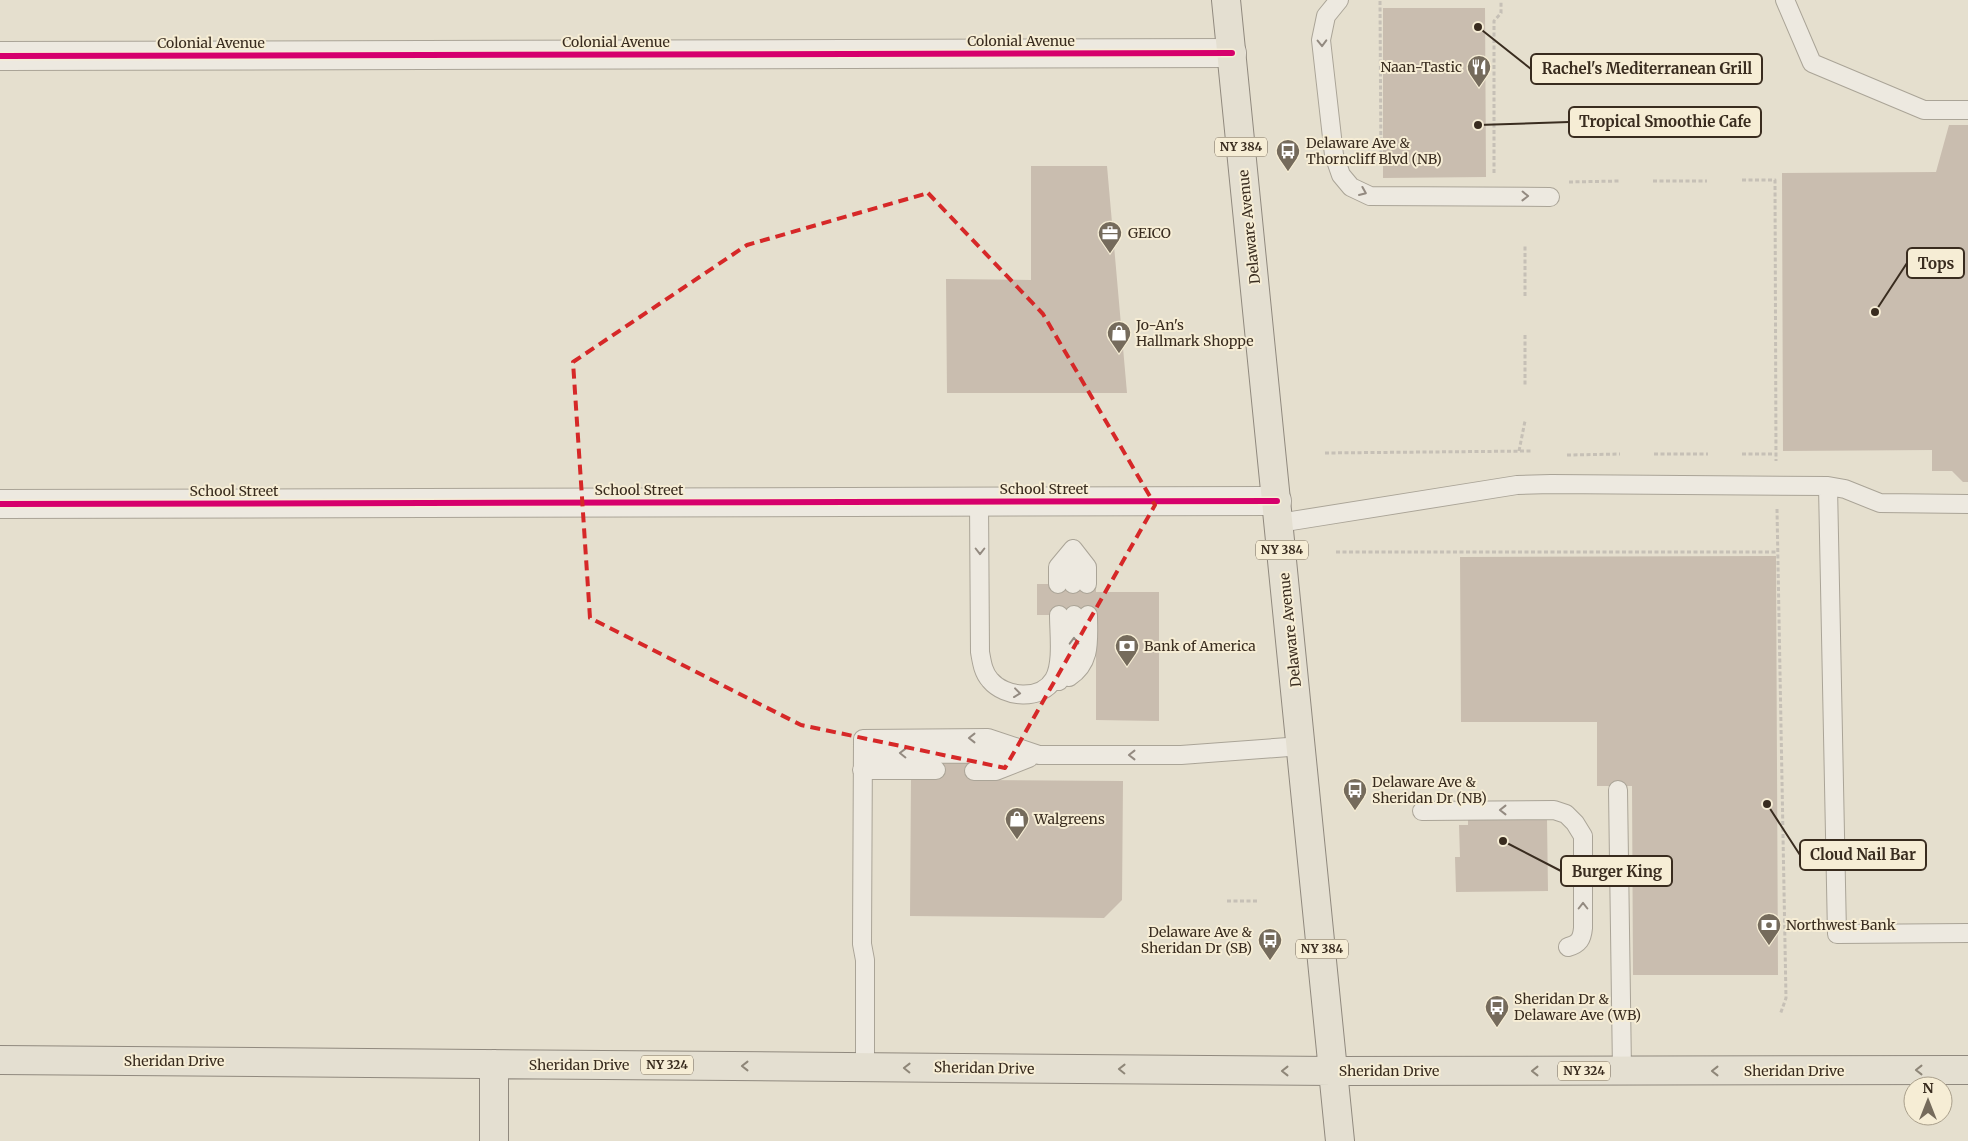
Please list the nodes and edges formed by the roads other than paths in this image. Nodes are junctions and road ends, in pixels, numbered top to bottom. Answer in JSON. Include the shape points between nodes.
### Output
{"nodes":[{"id":1,"x":1226,"y":0,"type":"edge"},
{"id":2,"x":1339,"y":0,"type":"edge"},
{"id":3,"x":1785,"y":0,"type":"edge"},
{"id":4,"x":1232,"y":53,"type":"junction"},
{"id":5,"x":0,"y":56,"type":"edge"},
{"id":6,"x":1968,"y":110,"type":"edge"},
{"id":7,"x":1550,"y":196,"type":"dead end"},
{"id":8,"x":1828,"y":486,"type":"junction"},
{"id":9,"x":980,"y":502,"type":"junction"},
{"id":10,"x":0,"y":504,"type":"edge"},
{"id":11,"x":1968,"y":504,"type":"edge"},
{"id":12,"x":1278,"y":512,"type":"junction"},
{"id":13,"x":1073,"y":549,"type":"joint"},
{"id":14,"x":1051,"y":686,"type":"junction"},
{"id":15,"x":1302,"y":746,"type":"junction"},
{"id":16,"x":863,"y":754,"type":"junction"},
{"id":17,"x":1039,"y":755,"type":"junction"},
{"id":18,"x":936,"y":770,"type":"dead end"},
{"id":19,"x":974,"y":771,"type":"dead end"},
{"id":20,"x":1618,"y":790,"type":"dead end"},
{"id":21,"x":1422,"y":811,"type":"dead end"},
{"id":22,"x":1968,"y":933,"type":"edge"},
{"id":23,"x":1568,"y":947,"type":"dead end"},
{"id":24,"x":0,"y":1060,"type":"edge"},
{"id":25,"x":494,"y":1064,"type":"junction"},
{"id":26,"x":865,"y":1067,"type":"junction"},
{"id":27,"x":1968,"y":1070,"type":"edge"},
{"id":28,"x":1334,"y":1071,"type":"junction"},
{"id":29,"x":1622,"y":1071,"type":"junction"},
{"id":30,"x":494,"y":1141,"type":"edge"},
{"id":31,"x":1340,"y":1141,"type":"edge"}],
"edges":[{"from":1,"to":4,"type":"main road","name":"Delaware Avenue","number":"NY 384"},
{"from":2,"to":7,"type":"lane","one_way":true,"via":[[1326,16],[1321,40],[1334,155],[1341,175],[1351,187],[1370,196]]},
{"from":3,"to":6,"type":"lane","via":[[1812,63],[1924,110]]},
{"from":4,"to":5,"type":"street","name":"Colonial Avenue"},
{"from":4,"to":12,"type":"main road","name":"Delaware Avenue","number":"NY 384"},
{"from":8,"to":11,"type":"lane","via":[[1880,503]]},
{"from":8,"to":12,"type":"lane","via":[[1517,485]]},
{"from":8,"to":22,"type":"lane","via":[[1837,934]]},
{"from":9,"to":10,"type":"street","name":"School Street"},
{"from":9,"to":12,"type":"street","name":"School Street"},
{"from":9,"to":14,"type":"lane","one_way":true,"via":[[982,667],[1001,690],[1013,694],[1030,694]]},
{"from":12,"to":15,"type":"main road","name":"Delaware Avenue","number":"NY 384"},
{"from":13,"to":13,"type":"lane","via":[[1087,567],[1073,584],[1058,567]]},
{"from":14,"to":14,"type":"lane","one_way":true,"via":[[1072,676],[1086,660],[1088,650],[1073,615]]},
{"from":15,"to":17,"type":"lane","one_way":true,"via":[[1181,755]]},
{"from":15,"to":28,"type":"main road","name":"Delaware Avenue","number":"NY 384"},
{"from":17,"to":16,"type":"lane","one_way":true},
{"from":16,"to":18,"type":"lane"},
{"from":16,"to":26,"type":"lane"},
{"from":17,"to":19,"type":"lane","via":[[996,771]]},
{"from":20,"to":29,"type":"lane"},
{"from":23,"to":21,"type":"lane","one_way":true,"via":[[1577,944],[1582,937],[1583,836],[1566,814],[1554,810]]},
{"from":24,"to":25,"type":"main road","name":"Sheridan Drive","number":"NY 324"},
{"from":26,"to":25,"type":"main road","name":"Sheridan Drive","number":"NY 324","one_way":true},
{"from":25,"to":30,"type":"main road"},
{"from":28,"to":26,"type":"main road","name":"Sheridan Drive","number":"NY 324","one_way":true},
{"from":27,"to":29,"type":"main road","name":"Sheridan Drive","number":"NY 324","one_way":true},
{"from":29,"to":28,"type":"main road","name":"Sheridan Drive","number":"NY 324","one_way":true},
{"from":28,"to":31,"type":"main road","name":"Delaware Avenue","number":"NY 384"}]}
